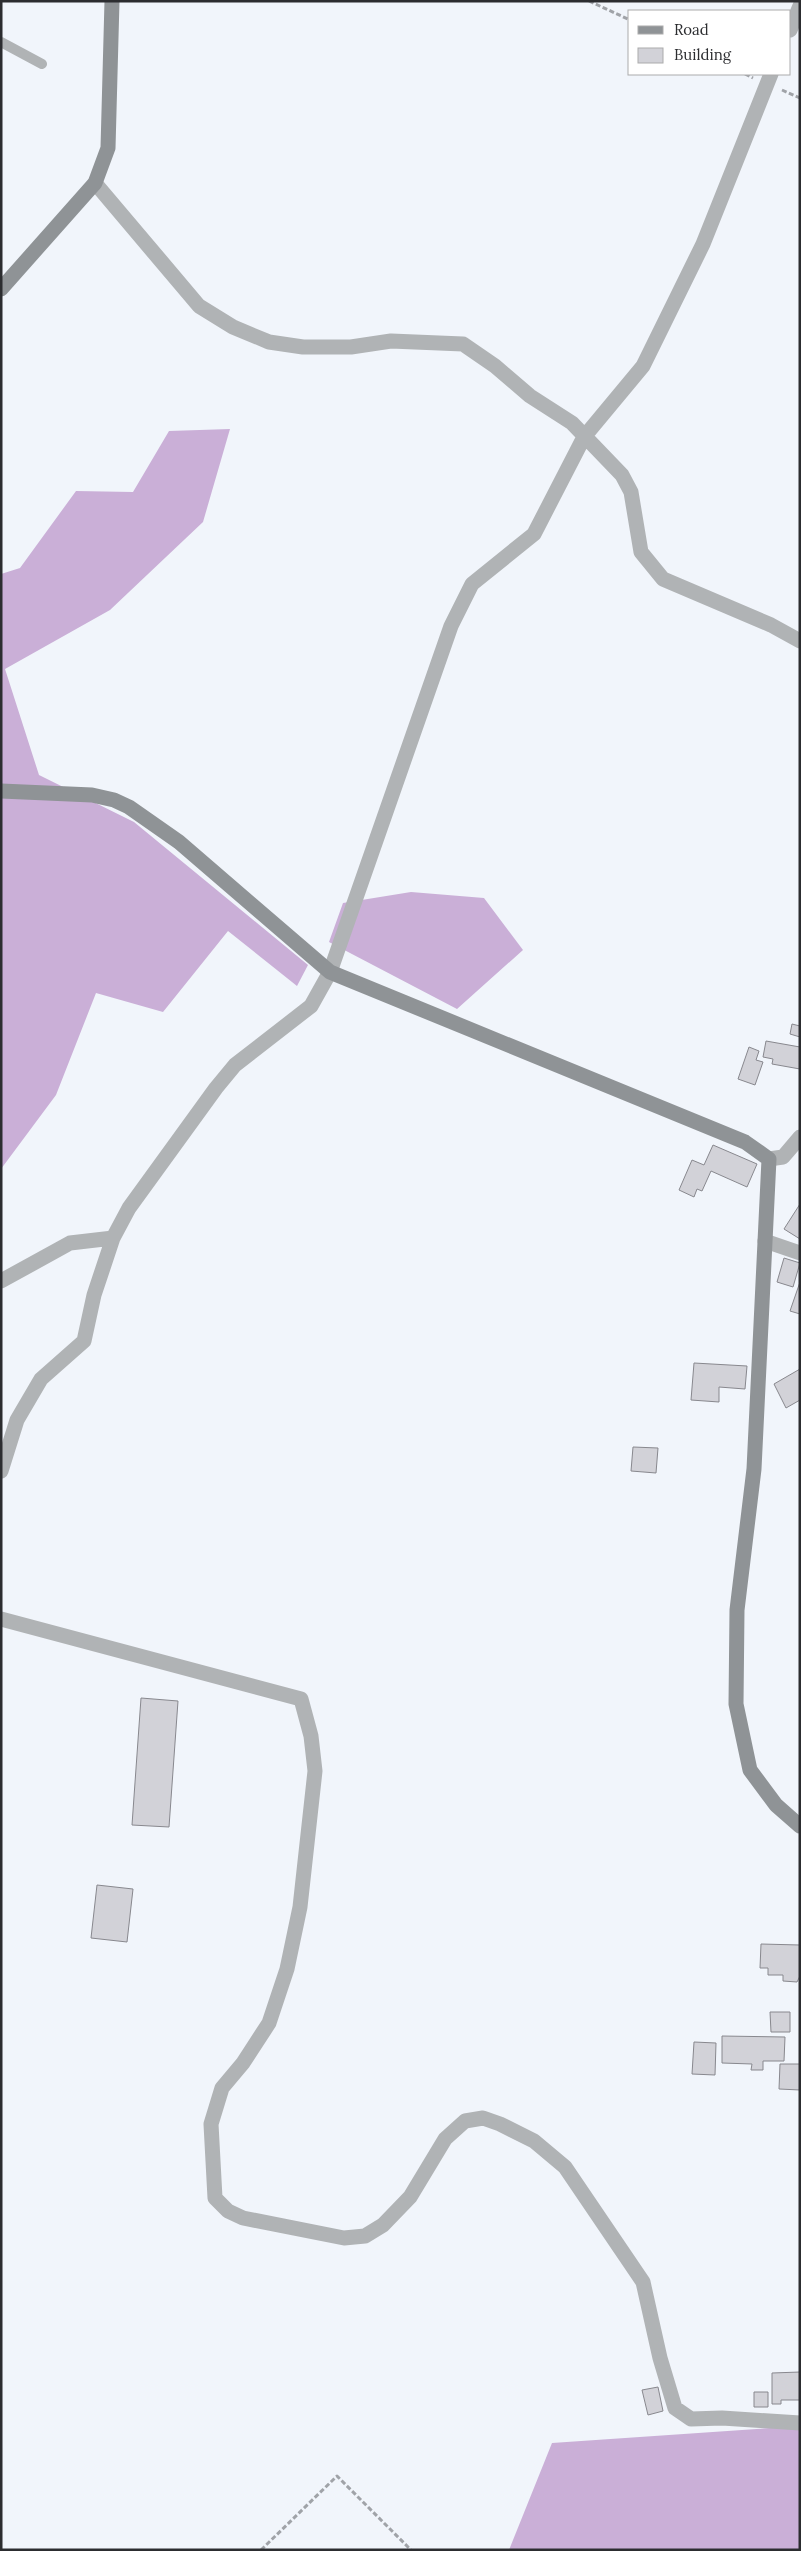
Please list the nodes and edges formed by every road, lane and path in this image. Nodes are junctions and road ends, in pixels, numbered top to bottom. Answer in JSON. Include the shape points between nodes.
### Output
{"nodes":[{"id":1,"x":112,"y":1,"type":"edge"},
{"id":2,"x":590,"y":1,"type":"edge"},
{"id":3,"x":800,"y":6,"type":"edge"},
{"id":4,"x":628,"y":19,"type":"edge"},
{"id":5,"x":791,"y":28,"type":"edge"},
{"id":6,"x":1,"y":42,"type":"edge"},
{"id":7,"x":42,"y":64,"type":"dead end"},
{"id":8,"x":771,"y":75,"type":"edge"},
{"id":9,"x":96,"y":183,"type":"junction"},
{"id":10,"x":1,"y":289,"type":"edge"},
{"id":11,"x":584,"y":437,"type":"junction"},
{"id":12,"x":800,"y":641,"type":"edge"},
{"id":13,"x":1,"y":792,"type":"edge"},
{"id":14,"x":330,"y":972,"type":"junction"},
{"id":15,"x":800,"y":1137,"type":"edge"},
{"id":16,"x":770,"y":1159,"type":"junction"},
{"id":17,"x":113,"y":1238,"type":"junction"},
{"id":18,"x":765,"y":1240,"type":"junction"},
{"id":19,"x":800,"y":1253,"type":"edge"},
{"id":20,"x":1,"y":1281,"type":"edge"},
{"id":21,"x":1,"y":1471,"type":"edge"},
{"id":22,"x":1,"y":1619,"type":"edge"},
{"id":23,"x":800,"y":1826,"type":"edge"},
{"id":24,"x":800,"y":2423,"type":"edge"},
{"id":25,"x":261,"y":2550,"type":"edge"},
{"id":26,"x":411,"y":2550,"type":"edge"}],
"edges":[{"from":1,"to":9,"type":"street","via":[[108,148]]},
{"from":2,"to":4,"type":"path"},
{"from":3,"to":5,"type":"street"},
{"from":6,"to":7,"type":"lane"},
{"from":8,"to":11,"type":"street","via":[[703,244],[642,366]]},
{"from":9,"to":10,"type":"street"},
{"from":9,"to":11,"type":"street","via":[[199,306],[233,327],[269,342],[303,347],[351,347],[391,341],[463,344],[530,396],[572,423]]},
{"from":11,"to":12,"type":"street","via":[[622,475],[631,492],[641,552],[663,579],[771,624]]},
{"from":11,"to":14,"type":"street","via":[[534,534],[472,584],[451,626]]},
{"from":13,"to":14,"type":"street","via":[[92,795],[129,807],[179,842]]},
{"from":14,"to":16,"type":"street","via":[[745,1142]]},
{"from":14,"to":17,"type":"street","via":[[311,1006],[235,1065],[216,1088],[140,1192]]},
{"from":15,"to":16,"type":"street","via":[[783,1157]]},
{"from":16,"to":18,"type":"street"},
{"from":17,"to":20,"type":"street","via":[[70,1243]]},
{"from":17,"to":21,"type":"street","via":[[94,1295],[84,1341],[41,1379],[17,1420]]},
{"from":18,"to":19,"type":"street"},
{"from":18,"to":23,"type":"street","via":[[754,1469],[737,1610],[736,1704],[750,1770],[776,1805]]},
{"from":22,"to":24,"type":"street","via":[[301,1698],[311,1736],[315,1771],[300,1907],[287,1969],[269,2023],[222,2088],[211,2124],[215,2198],[228,2211],[242,2218],[344,2238],[364,2236],[383,2225],[410,2197],[445,2139],[465,2121],[483,2118],[500,2124],[534,2141],[565,2167],[642,2282],[675,2408],[691,2419]]},
{"from":25,"to":26,"type":"path","via":[[337,2476]]}]}
